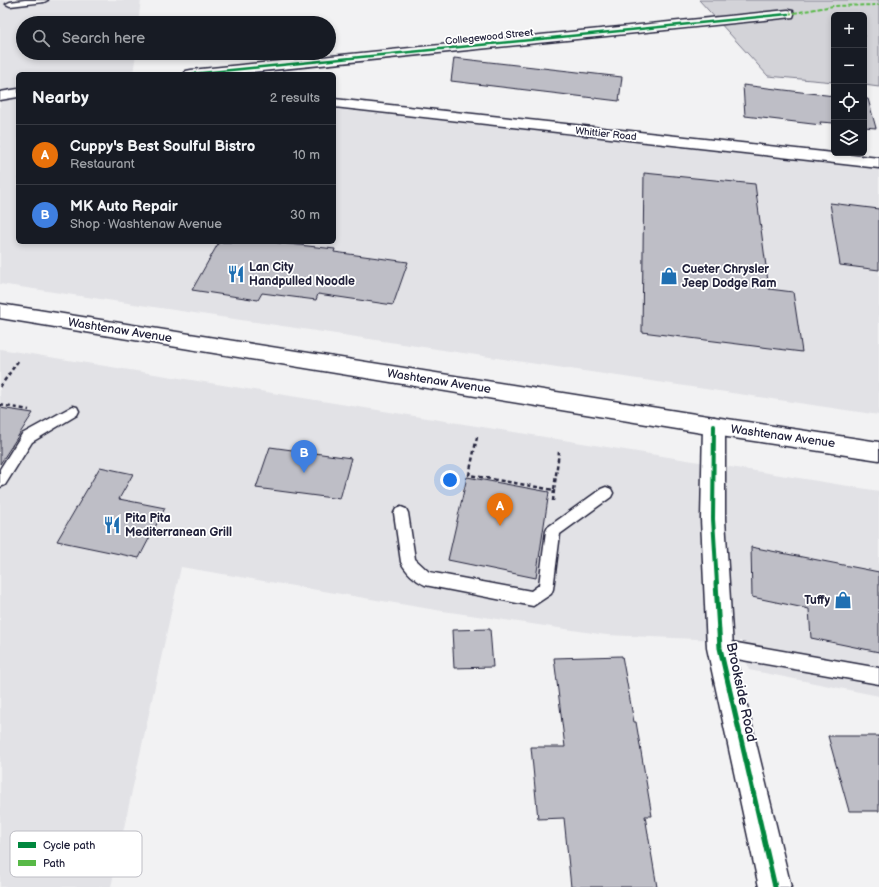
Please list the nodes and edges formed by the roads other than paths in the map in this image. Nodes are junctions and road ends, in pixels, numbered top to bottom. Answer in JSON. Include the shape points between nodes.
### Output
{"nodes":[{"id":1,"x":44,"y":0,"type":"edge"},
{"id":2,"x":11,"y":2,"type":"edge"},
{"id":3,"x":0,"y":5,"type":"edge"},
{"id":4,"x":788,"y":14,"type":"dead end"},
{"id":5,"x":336,"y":59,"type":"edge"},
{"id":6,"x":330,"y":60,"type":"edge"},
{"id":7,"x":211,"y":72,"type":"edge"},
{"id":8,"x":16,"y":93,"type":"edge"},
{"id":9,"x":0,"y":96,"type":"edge"},
{"id":10,"x":336,"y":103,"type":"edge"},
{"id":11,"x":879,"y":163,"type":"edge"},
{"id":12,"x":0,"y":311,"type":"edge"},
{"id":13,"x":73,"y":411,"type":"dead end"},
{"id":14,"x":714,"y":426,"type":"junction"},
{"id":15,"x":879,"y":450,"type":"edge"},
{"id":16,"x":0,"y":481,"type":"edge"},
{"id":17,"x":606,"y":493,"type":"dead end"},
{"id":18,"x":401,"y":513,"type":"dead end"},
{"id":19,"x":720,"y":648,"type":"junction"},
{"id":20,"x":879,"y":676,"type":"edge"},
{"id":21,"x":775,"y":887,"type":"edge"}],
"edges":[{"from":1,"to":2,"type":"lane"},
{"from":2,"to":3,"type":"lane"},
{"from":4,"to":5,"type":"street","name":"Collegewood Street"},
{"from":6,"to":7,"type":"street","name":"Collegewood Street"},
{"from":8,"to":9,"type":"street"},
{"from":10,"to":11,"type":"street","name":"Whittier Road"},
{"from":12,"to":14,"type":"street","name":"Washtenaw Avenue"},
{"from":13,"to":16,"type":"lane","via":[[27,438]]},
{"from":14,"to":15,"type":"street","name":"Washtenaw Avenue"},
{"from":14,"to":19,"type":"street","name":"Brookside Road","via":[[713,520]]},
{"from":17,"to":18,"type":"lane","via":[[553,531],[546,589],[532,599],[425,578],[408,562]]},
{"from":19,"to":20,"type":"lane"},
{"from":19,"to":21,"type":"street","name":"Brookside Road"}]}
